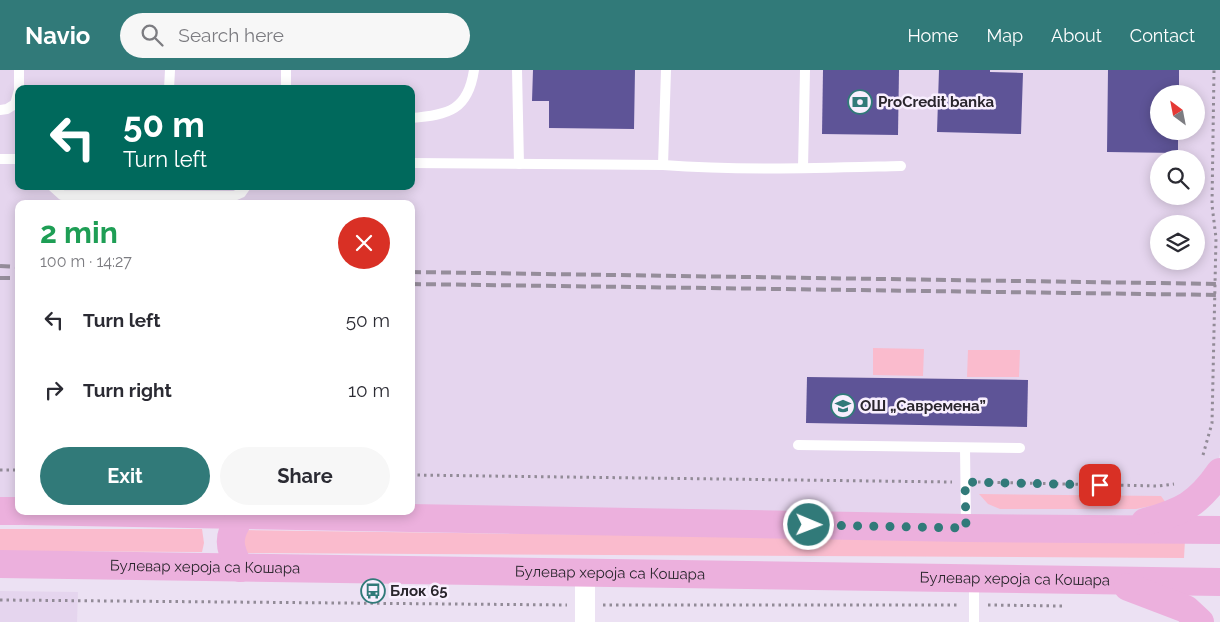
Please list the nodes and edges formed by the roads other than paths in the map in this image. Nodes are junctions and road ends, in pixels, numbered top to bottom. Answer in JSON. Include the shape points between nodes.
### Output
{"nodes":[{"id":1,"x":19,"y":70,"type":"edge"},
{"id":2,"x":170,"y":70,"type":"edge"},
{"id":3,"x":286,"y":70,"type":"edge"},
{"id":4,"x":474,"y":70,"type":"edge"},
{"id":5,"x":517,"y":70,"type":"edge"},
{"id":6,"x":666,"y":70,"type":"edge"},
{"id":7,"x":806,"y":70,"type":"edge"},
{"id":8,"x":19,"y":85,"type":"edge"},
{"id":9,"x":169,"y":85,"type":"edge"},
{"id":10,"x":286,"y":85,"type":"edge"},
{"id":11,"x":15,"y":105,"type":"edge"},
{"id":12,"x":0,"y":110,"type":"edge"},
{"id":13,"x":415,"y":118,"type":"edge"},
{"id":14,"x":0,"y":159,"type":"edge"},
{"id":15,"x":15,"y":159,"type":"edge"},
{"id":16,"x":415,"y":163,"type":"edge"},
{"id":17,"x":519,"y":164,"type":"junction"},
{"id":18,"x":663,"y":165,"type":"junction"},
{"id":19,"x":901,"y":166,"type":"dead end"},
{"id":20,"x":803,"y":168,"type":"junction"},
{"id":21,"x":56,"y":190,"type":"edge"},
{"id":22,"x":244,"y":190,"type":"edge"},
{"id":23,"x":798,"y":445,"type":"dead end"},
{"id":24,"x":965,"y":448,"type":"junction"},
{"id":25,"x":1020,"y":448,"type":"dead end"},
{"id":26,"x":1211,"y":466,"type":"edge"},
{"id":27,"x":0,"y":511,"type":"edge"},
{"id":28,"x":15,"y":511,"type":"edge"},
{"id":29,"x":206,"y":515,"type":"joint"},
{"id":30,"x":241,"y":516,"type":"junction"},
{"id":31,"x":966,"y":528,"type":"junction"},
{"id":32,"x":1119,"y":529,"type":"junction"},
{"id":33,"x":1220,"y":530,"type":"edge"},
{"id":34,"x":0,"y":564,"type":"edge"},
{"id":35,"x":206,"y":567,"type":"junction"},
{"id":36,"x":240,"y":568,"type":"junction"},
{"id":37,"x":585,"y":572,"type":"junction"},
{"id":38,"x":974,"y":578,"type":"junction"},
{"id":39,"x":1105,"y":579,"type":"junction"},
{"id":40,"x":1220,"y":582,"type":"edge"},
{"id":41,"x":585,"y":613,"type":"edge"},
{"id":42,"x":974,"y":622,"type":"edge"},
{"id":43,"x":1200,"y":622,"type":"edge"}],
"edges":[{"from":1,"to":8,"type":"lane"},
{"from":2,"to":9,"type":"lane"},
{"from":3,"to":10,"type":"lane"},
{"from":4,"to":13,"type":"lane","via":[[472,87],[462,102],[450,111]]},
{"from":5,"to":17,"type":"lane"},
{"from":6,"to":18,"type":"lane"},
{"from":7,"to":20,"type":"lane"},
{"from":11,"to":12,"type":"lane"},
{"from":14,"to":15,"type":"lane"},
{"from":16,"to":17,"type":"lane"},
{"from":17,"to":18,"type":"lane"},
{"from":18,"to":20,"type":"lane"},
{"from":19,"to":20,"type":"lane"},
{"from":21,"to":22,"type":"lane","via":[[62,195],[234,196]]},
{"from":23,"to":24,"type":"lane"},
{"from":24,"to":25,"type":"lane"},
{"from":24,"to":31,"type":"lane"},
{"from":26,"to":32,"type":"main road","via":[[1209,488],[1193,487],[1187,507],[1165,517]]},
{"from":27,"to":28,"type":"main road"},
{"from":29,"to":30,"type":"main road"},
{"from":29,"to":35,"type":"main road","via":[[213,540]]},
{"from":30,"to":31,"type":"main road"},
{"from":30,"to":36,"type":"main road","via":[[234,526],[230,542]]},
{"from":31,"to":32,"type":"main road"},
{"from":32,"to":33,"type":"main road"},
{"from":34,"to":35,"type":"main road","name":"Булевар хероја са Кошара"},
{"from":35,"to":36,"type":"main road","name":"Булевар хероја са Кошара"},
{"from":36,"to":37,"type":"main road","name":"Булевар хероја са Кошара"},
{"from":37,"to":38,"type":"main road","name":"Булевар хероја са Кошара"},
{"from":37,"to":41,"type":"street"},
{"from":38,"to":39,"type":"main road","name":"Булевар хероја са Кошара"},
{"from":38,"to":42,"type":"lane"},
{"from":39,"to":40,"type":"main road","name":"Булевар хероја са Кошара"},
{"from":39,"to":43,"type":"main road","via":[[1186,609]]}]}
